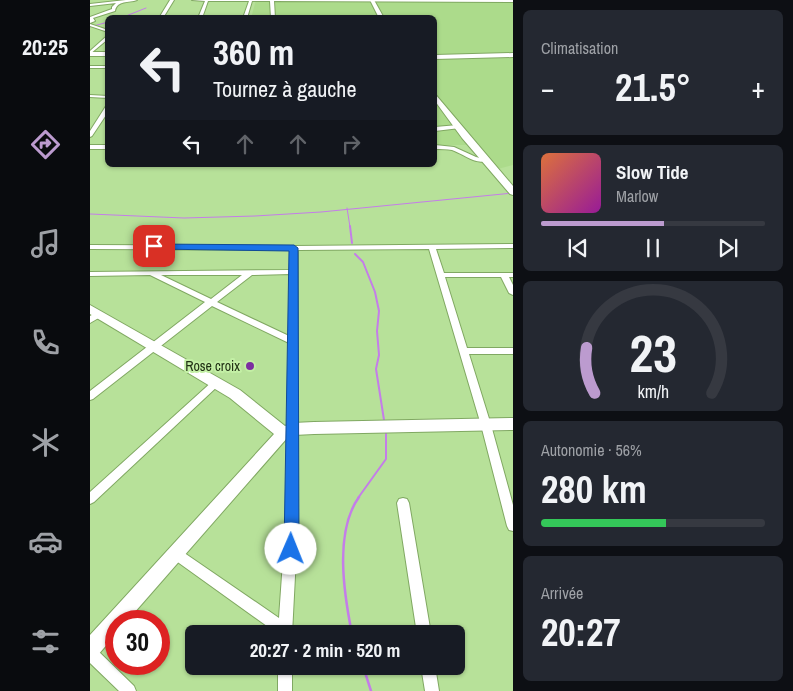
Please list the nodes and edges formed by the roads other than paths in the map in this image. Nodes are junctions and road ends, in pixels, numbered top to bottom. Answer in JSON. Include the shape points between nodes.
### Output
{"nodes":[{"id":1,"x":135,"y":0,"type":"edge"},
{"id":2,"x":172,"y":0,"type":"edge"},
{"id":3,"x":194,"y":0,"type":"edge"},
{"id":4,"x":207,"y":0,"type":"edge"},
{"id":5,"x":251,"y":0,"type":"edge"},
{"id":6,"x":259,"y":0,"type":"edge"},
{"id":7,"x":356,"y":0,"type":"edge"},
{"id":8,"x":272,"y":1,"type":"edge"},
{"id":9,"x":373,"y":1,"type":"edge"},
{"id":10,"x":513,"y":1,"type":"edge"},
{"id":11,"x":119,"y":2,"type":"junction"},
{"id":12,"x":90,"y":5,"type":"edge"},
{"id":13,"x":163,"y":15,"type":"edge"},
{"id":14,"x":201,"y":15,"type":"edge"},
{"id":15,"x":246,"y":15,"type":"edge"},
{"id":16,"x":272,"y":15,"type":"edge"},
{"id":17,"x":380,"y":15,"type":"edge"},
{"id":18,"x":90,"y":24,"type":"edge"},
{"id":19,"x":105,"y":30,"type":"edge"},
{"id":20,"x":105,"y":39,"type":"edge"},
{"id":21,"x":90,"y":53,"type":"edge"},
{"id":22,"x":105,"y":54,"type":"edge"},
{"id":23,"x":513,"y":55,"type":"edge"},
{"id":24,"x":437,"y":57,"type":"edge"},
{"id":25,"x":90,"y":67,"type":"edge"},
{"id":26,"x":105,"y":67,"type":"edge"},
{"id":27,"x":90,"y":96,"type":"edge"},
{"id":28,"x":105,"y":97,"type":"edge"},
{"id":29,"x":439,"y":106,"type":"edge"},
{"id":30,"x":105,"y":111,"type":"edge"},
{"id":31,"x":98,"y":121,"type":"junction"},
{"id":32,"x":105,"y":121,"type":"edge"},
{"id":33,"x":458,"y":127,"type":"junction"},
{"id":34,"x":437,"y":129,"type":"edge"},
{"id":35,"x":90,"y":135,"type":"edge"},
{"id":36,"x":90,"y":147,"type":"edge"},
{"id":37,"x":105,"y":147,"type":"edge"},
{"id":38,"x":437,"y":147,"type":"edge"},
{"id":39,"x":485,"y":160,"type":"junction"},
{"id":40,"x":513,"y":192,"type":"edge"},
{"id":41,"x":513,"y":246,"type":"edge"},
{"id":42,"x":90,"y":247,"type":"edge"},
{"id":43,"x":432,"y":247,"type":"junction"},
{"id":44,"x":294,"y":248,"type":"junction"},
{"id":45,"x":250,"y":272,"type":"junction"},
{"id":46,"x":292,"y":272,"type":"junction"},
{"id":47,"x":151,"y":273,"type":"junction"},
{"id":48,"x":90,"y":274,"type":"edge"},
{"id":49,"x":440,"y":275,"type":"junction"},
{"id":50,"x":509,"y":275,"type":"edge"},
{"id":51,"x":513,"y":293,"type":"edge"},
{"id":52,"x":211,"y":303,"type":"junction"},
{"id":53,"x":93,"y":314,"type":"edge"},
{"id":54,"x":292,"y":341,"type":"junction"},
{"id":55,"x":155,"y":346,"type":"junction"},
{"id":56,"x":463,"y":351,"type":"junction"},
{"id":57,"x":513,"y":351,"type":"edge"},
{"id":58,"x":217,"y":382,"type":"junction"},
{"id":59,"x":90,"y":396,"type":"edge"},
{"id":60,"x":513,"y":424,"type":"edge"},
{"id":61,"x":486,"y":425,"type":"junction"},
{"id":62,"x":288,"y":431,"type":"junction"},
{"id":63,"x":90,"y":499,"type":"edge"},
{"id":64,"x":403,"y":503,"type":"dead end"},
{"id":65,"x":512,"y":520,"type":"edge"},
{"id":66,"x":176,"y":554,"type":"junction"},
{"id":67,"x":275,"y":625,"type":"edge"},
{"id":68,"x":286,"y":625,"type":"edge"},
{"id":69,"x":423,"y":625,"type":"edge"},
{"id":70,"x":90,"y":649,"type":"edge"},
{"id":71,"x":90,"y":654,"type":"edge"},
{"id":72,"x":285,"y":675,"type":"edge"},
{"id":73,"x":429,"y":675,"type":"edge"},
{"id":74,"x":129,"y":691,"type":"edge"},
{"id":75,"x":285,"y":691,"type":"edge"},
{"id":76,"x":432,"y":691,"type":"edge"}],
"edges":[{"from":1,"to":11,"type":"street"},
{"from":2,"to":13,"type":"street"},
{"from":3,"to":4,"type":"street"},
{"from":4,"to":5,"type":"street"},
{"from":4,"to":14,"type":"street"},
{"from":5,"to":6,"type":"street"},
{"from":5,"to":15,"type":"street"},
{"from":6,"to":8,"type":"street"},
{"from":7,"to":8,"type":"street"},
{"from":7,"to":9,"type":"street"},
{"from":8,"to":16,"type":"street"},
{"from":9,"to":10,"type":"street"},
{"from":9,"to":17,"type":"street"},
{"from":11,"to":12,"type":"street"},
{"from":11,"to":18,"type":"street","via":[[114,10],[91,18]]},
{"from":18,"to":19,"type":"street"},
{"from":20,"to":21,"type":"street"},
{"from":21,"to":22,"type":"street"},
{"from":23,"to":24,"type":"street"},
{"from":25,"to":26,"type":"street"},
{"from":27,"to":28,"type":"street"},
{"from":29,"to":33,"type":"street"},
{"from":30,"to":31,"type":"street"},
{"from":31,"to":32,"type":"street"},
{"from":31,"to":35,"type":"street"},
{"from":33,"to":34,"type":"street"},
{"from":33,"to":39,"type":"street"},
{"from":36,"to":37,"type":"street"},
{"from":38,"to":39,"type":"street","via":[[452,148]]},
{"from":39,"to":40,"type":"street"},
{"from":41,"to":43,"type":"street"},
{"from":42,"to":44,"type":"street"},
{"from":43,"to":44,"type":"street"},
{"from":43,"to":49,"type":"street"},
{"from":44,"to":46,"type":"street"},
{"from":45,"to":46,"type":"street"},
{"from":45,"to":47,"type":"street"},
{"from":45,"to":52,"type":"street"},
{"from":46,"to":54,"type":"street"},
{"from":47,"to":48,"type":"street"},
{"from":47,"to":52,"type":"street"},
{"from":49,"to":50,"type":"street"},
{"from":49,"to":56,"type":"street"},
{"from":50,"to":51,"type":"street"},
{"from":52,"to":54,"type":"street"},
{"from":52,"to":55,"type":"street"},
{"from":53,"to":55,"type":"street"},
{"from":54,"to":62,"type":"street"},
{"from":55,"to":58,"type":"street"},
{"from":55,"to":59,"type":"street"},
{"from":56,"to":57,"type":"street"},
{"from":56,"to":61,"type":"street"},
{"from":58,"to":62,"type":"street"},
{"from":58,"to":63,"type":"street"},
{"from":60,"to":61,"type":"street"},
{"from":61,"to":62,"type":"street"},
{"from":61,"to":65,"type":"street"},
{"from":62,"to":66,"type":"street"},
{"from":62,"to":68,"type":"street","via":[[291,549]]},
{"from":64,"to":69,"type":"street"},
{"from":66,"to":67,"type":"street"},
{"from":66,"to":70,"type":"street"},
{"from":71,"to":74,"type":"street"},
{"from":72,"to":75,"type":"street"},
{"from":73,"to":76,"type":"street"}]}
